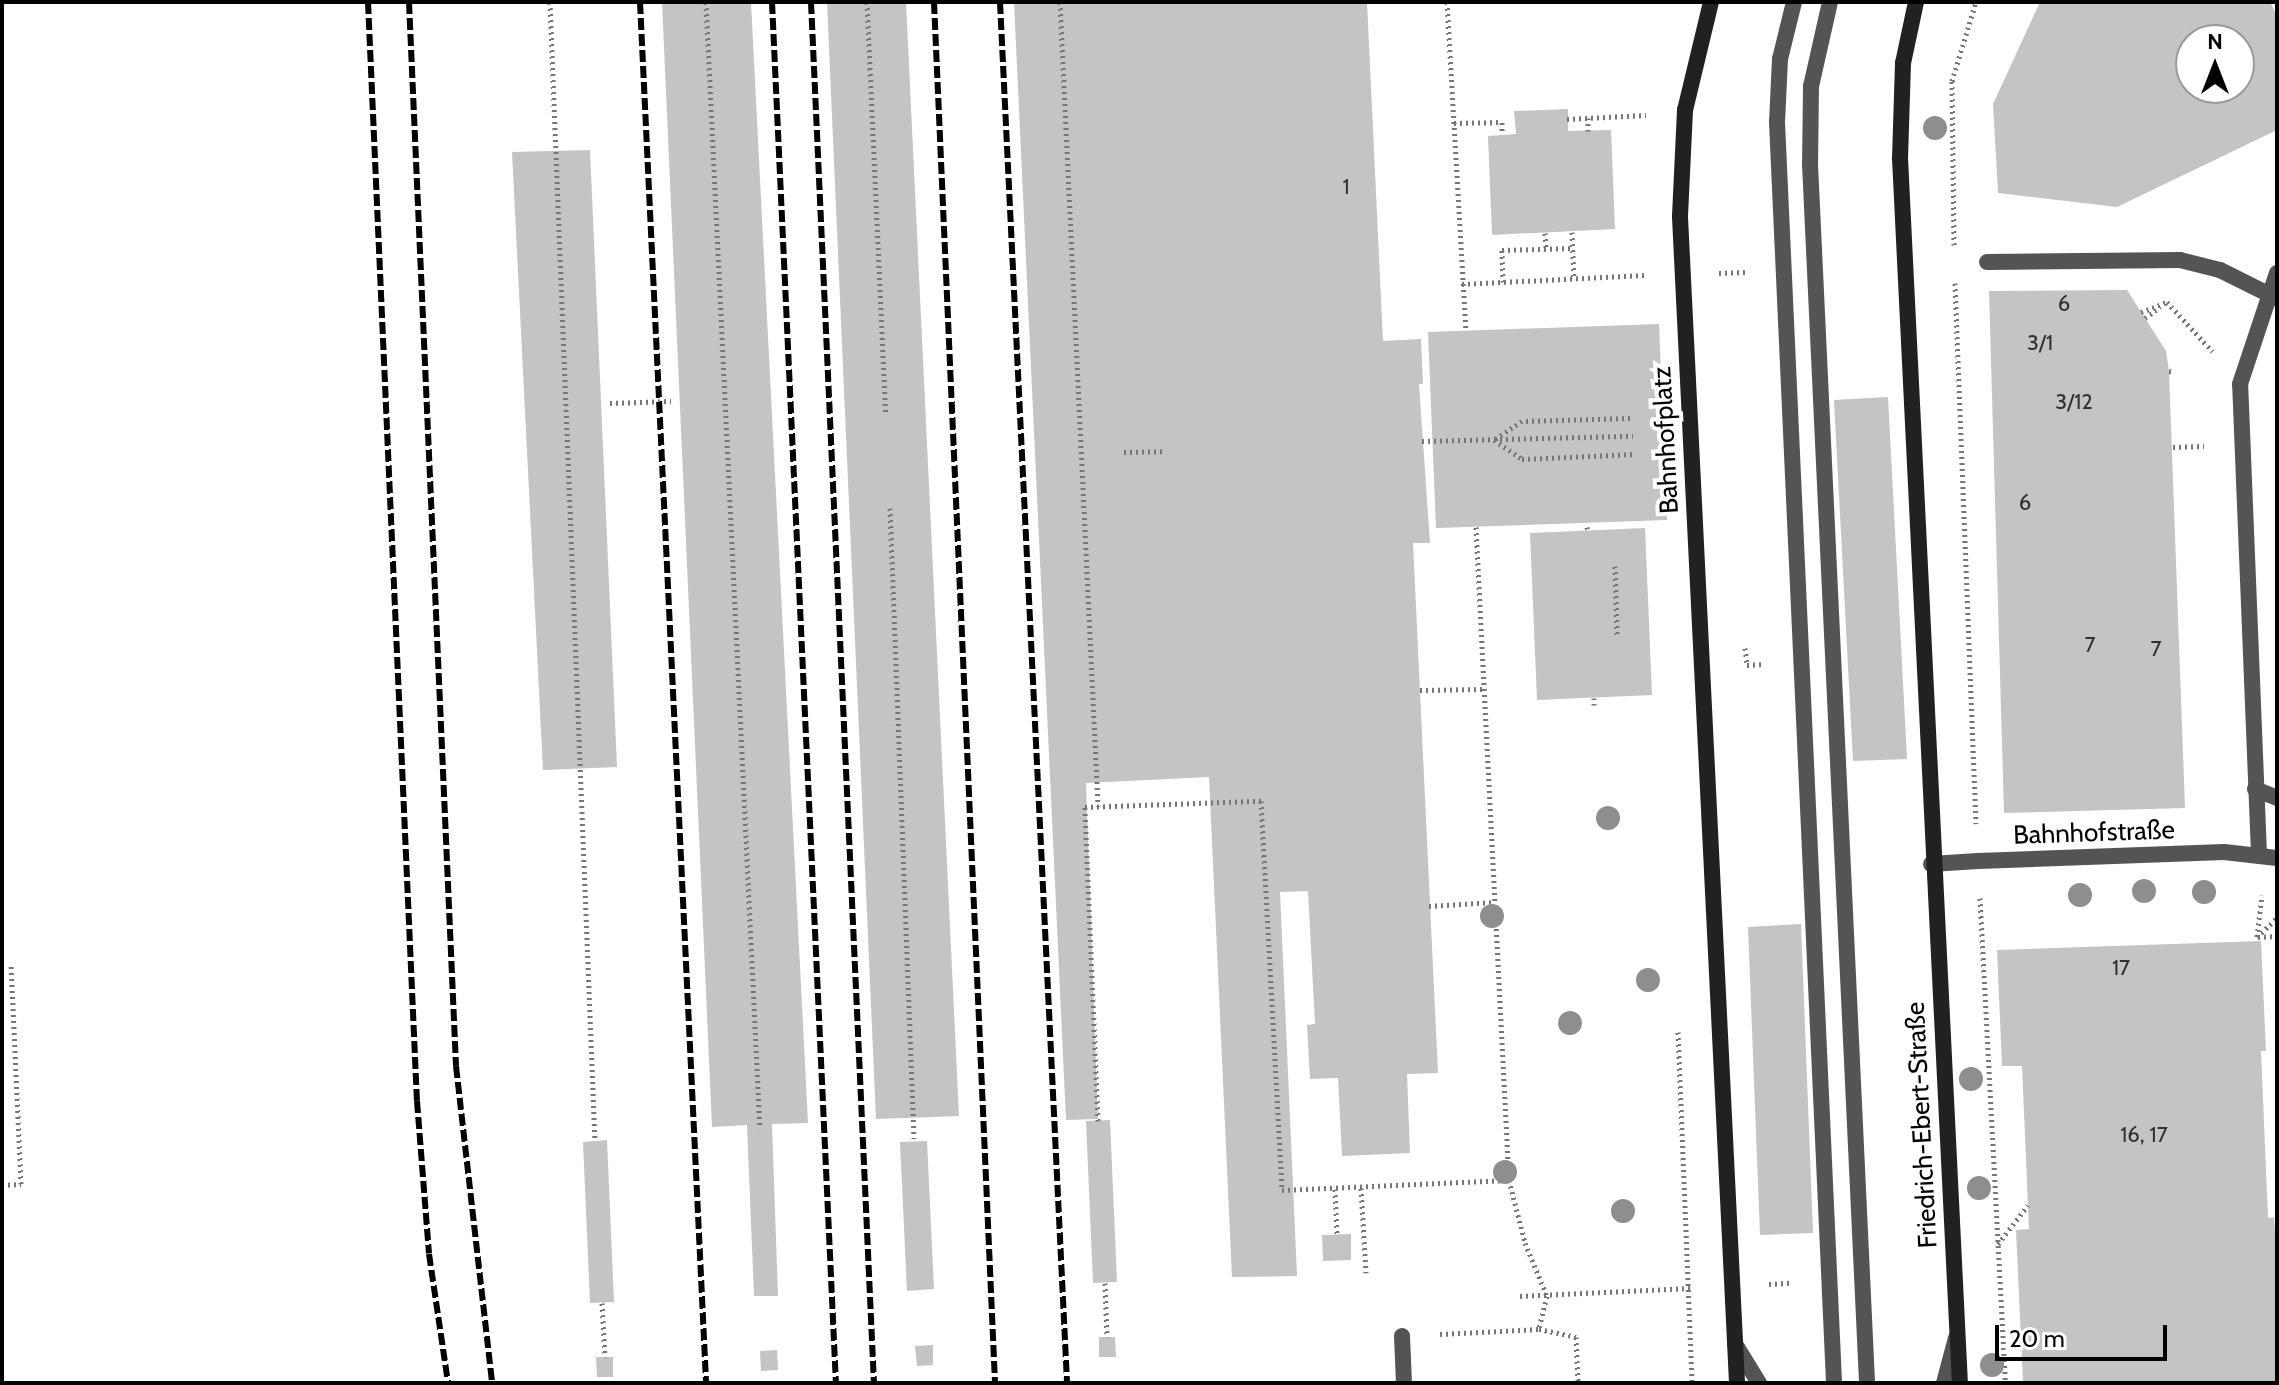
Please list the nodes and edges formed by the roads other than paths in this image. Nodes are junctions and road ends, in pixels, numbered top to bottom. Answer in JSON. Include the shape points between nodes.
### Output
{"nodes":[{"id":1,"x":1711,"y":2,"type":"edge"},
{"id":2,"x":1794,"y":2,"type":"edge"},
{"id":3,"x":1830,"y":2,"type":"edge"},
{"id":4,"x":1916,"y":2,"type":"edge"},
{"id":5,"x":1987,"y":262,"type":"dead end"},
{"id":6,"x":2277,"y":273,"type":"edge"},
{"id":7,"x":2273,"y":295,"type":"edge"},
{"id":8,"x":2255,"y":789,"type":"junction"},
{"id":9,"x":2277,"y":798,"type":"edge"},
{"id":10,"x":2259,"y":854,"type":"junction"},
{"id":11,"x":2277,"y":858,"type":"edge"},
{"id":12,"x":1931,"y":864,"type":"junction"},
{"id":13,"x":1957,"y":1335,"type":"junction"},
{"id":14,"x":1402,"y":1336,"type":"road end"},
{"id":15,"x":1735,"y":1344,"type":"junction"},
{"id":16,"x":1404,"y":1383,"type":"edge"},
{"id":17,"x":1737,"y":1383,"type":"edge"},
{"id":18,"x":1759,"y":1383,"type":"edge"},
{"id":19,"x":1834,"y":1383,"type":"edge"},
{"id":20,"x":1867,"y":1383,"type":"edge"},
{"id":21,"x":1944,"y":1383,"type":"edge"},
{"id":22,"x":1960,"y":1383,"type":"edge"}],
"edges":[{"from":1,"to":15,"type":"main road","name":"Bahnhofplatz","via":[[1685,110],[1680,217]]},
{"from":2,"to":19,"type":"street","via":[[1780,59],[1778,164]]},
{"from":3,"to":20,"type":"street","via":[[1811,86],[1810,164]]},
{"from":4,"to":12,"type":"main road","via":[[1903,63],[1900,158]]},
{"from":5,"to":7,"type":"street","via":[[2180,260]]},
{"from":6,"to":7,"type":"street"},
{"from":7,"to":8,"type":"street","via":[[2240,384]]},
{"from":8,"to":9,"type":"street"},
{"from":8,"to":10,"type":"street"},
{"from":10,"to":11,"type":"street","name":"Bahnhofstraße"},
{"from":10,"to":12,"type":"street","name":"Bahnhofstraße"},
{"from":12,"to":13,"type":"main road","name":"Friedrich-Ebert-Straße"},
{"from":13,"to":21,"type":"street"},
{"from":13,"to":22,"type":"main road","name":"Friedrich-Ebert-Straße"},
{"from":14,"to":16,"type":"street"},
{"from":15,"to":17,"type":"main road"},
{"from":15,"to":18,"type":"street"}]}
